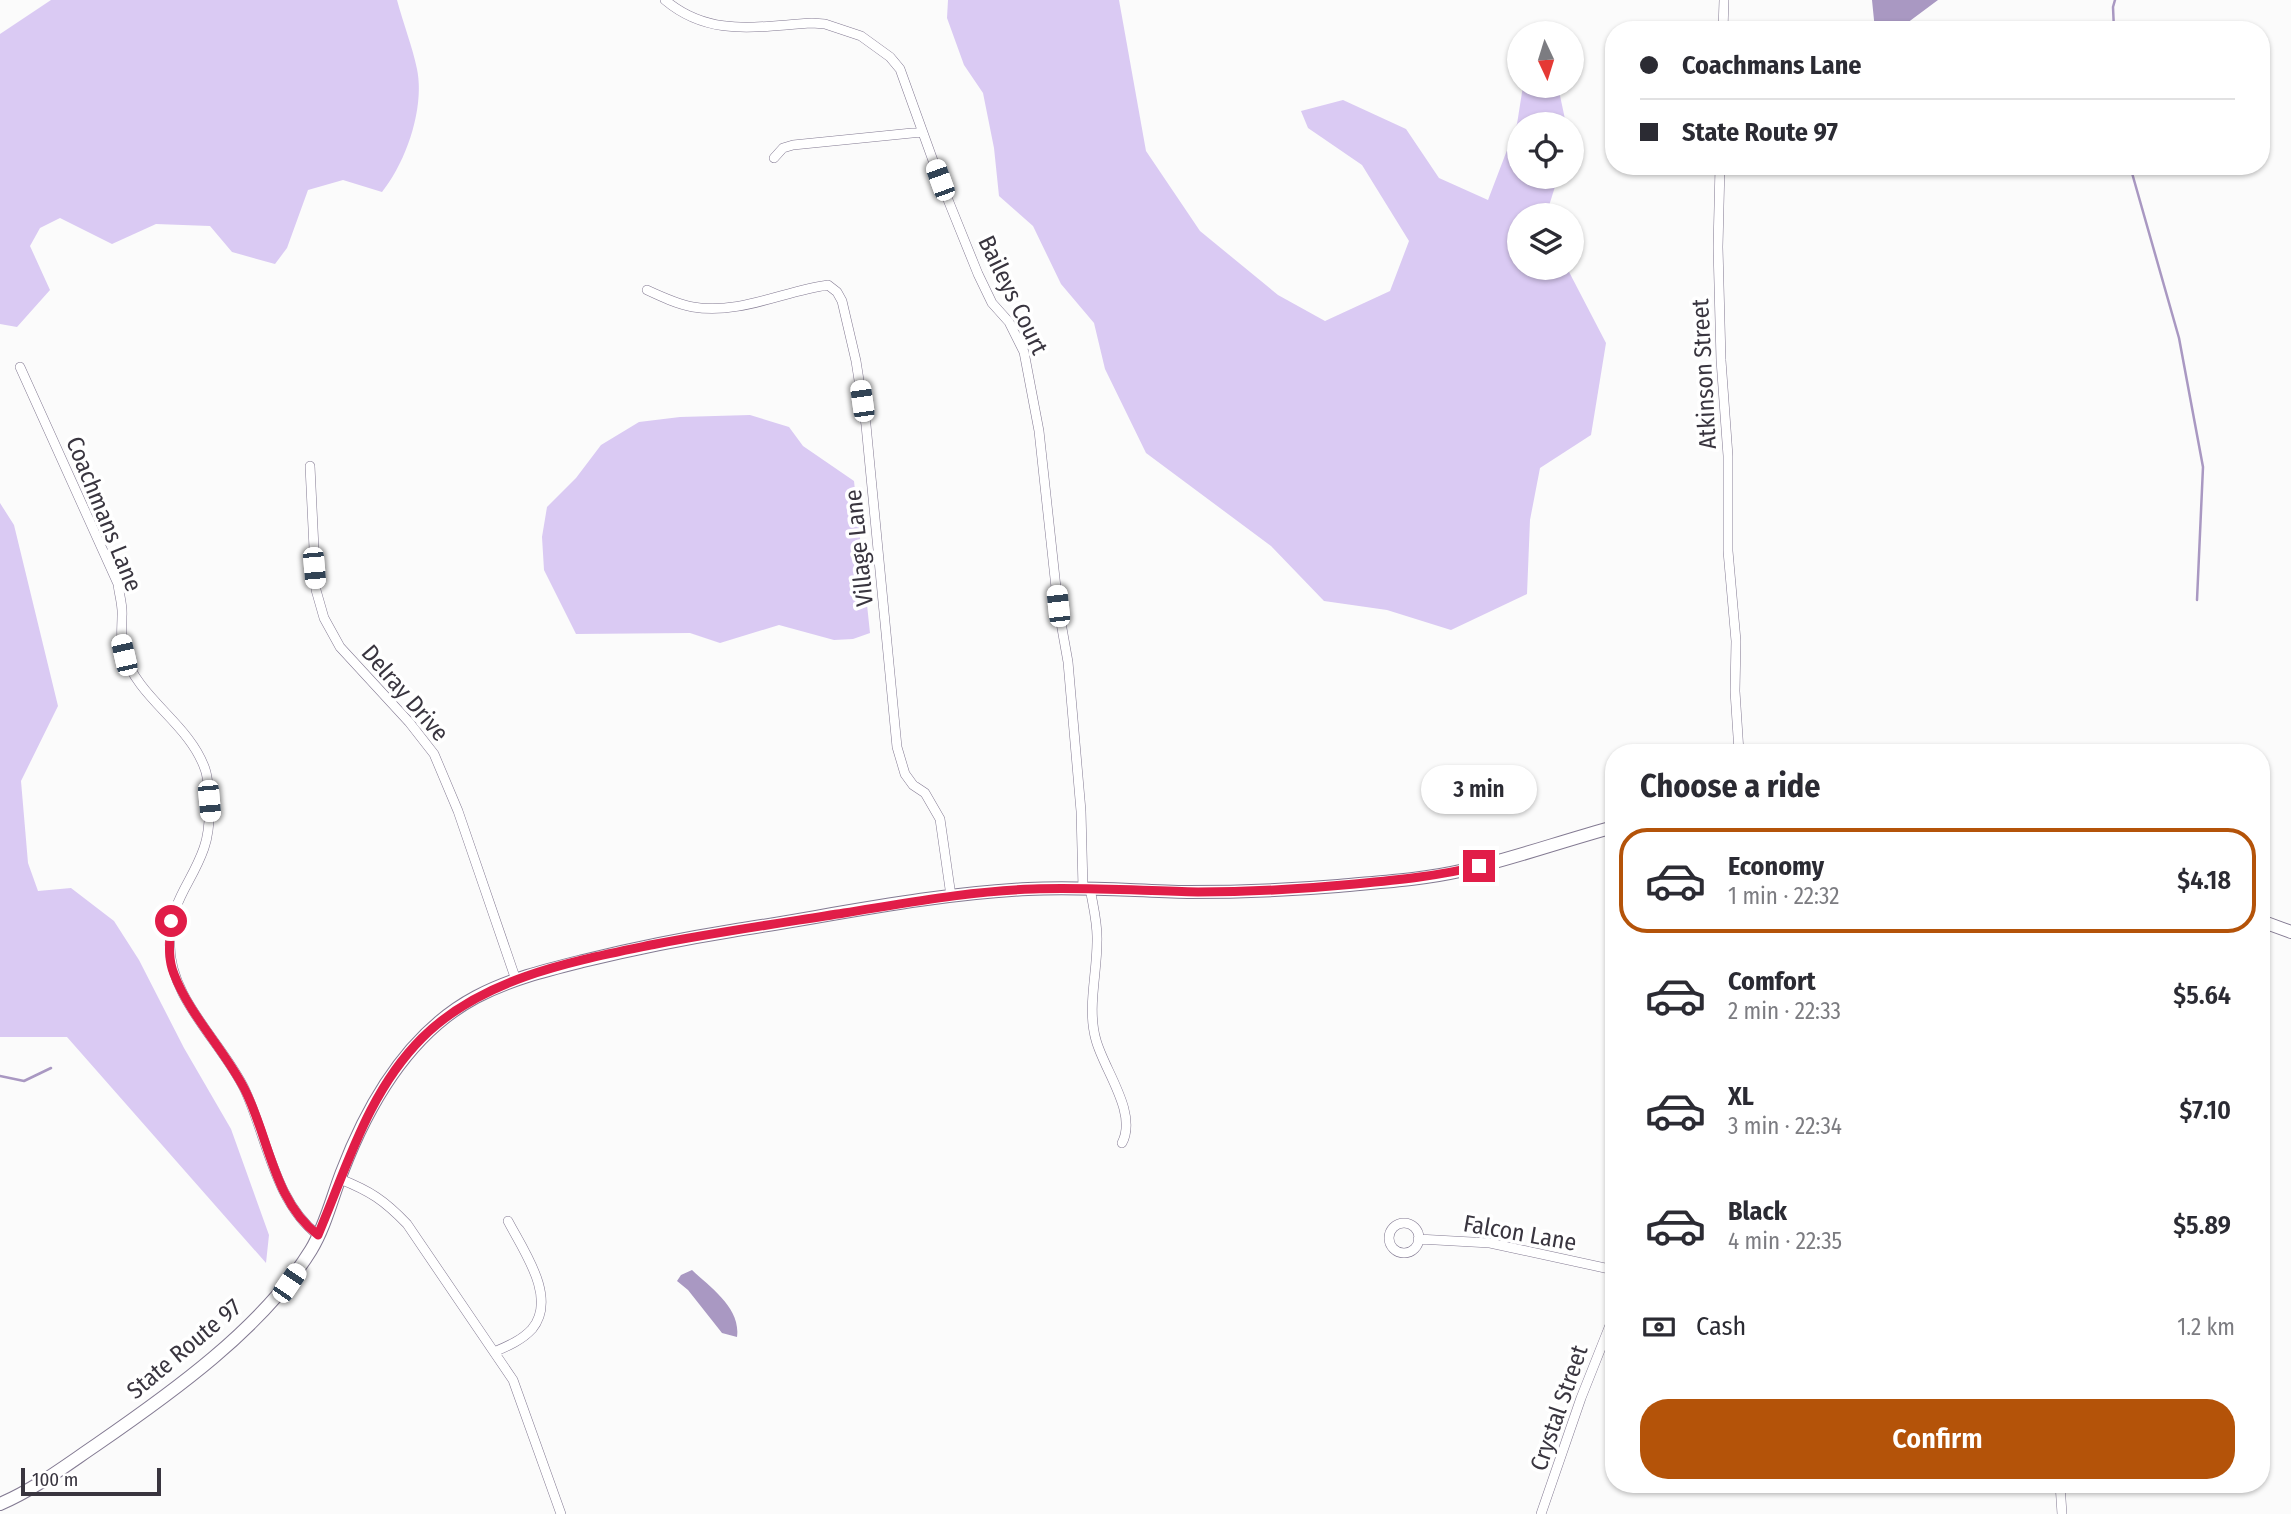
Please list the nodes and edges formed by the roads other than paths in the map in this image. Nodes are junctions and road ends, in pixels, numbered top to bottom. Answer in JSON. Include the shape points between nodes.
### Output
{"nodes":[{"id":1,"x":665,"y":0,"type":"edge"},
{"id":2,"x":1724,"y":0,"type":"edge"},
{"id":3,"x":1723,"y":21,"type":"edge"},
{"id":4,"x":922,"y":132,"type":"junction"},
{"id":5,"x":774,"y":158,"type":"dead end"},
{"id":6,"x":1720,"y":175,"type":"edge"},
{"id":7,"x":647,"y":290,"type":"dead end"},
{"id":8,"x":20,"y":367,"type":"dead end"},
{"id":9,"x":310,"y":466,"type":"dead end"},
{"id":10,"x":1738,"y":744,"type":"edge"},
{"id":11,"x":1605,"y":830,"type":"edge"},
{"id":12,"x":1087,"y":888,"type":"junction"},
{"id":13,"x":951,"y":896,"type":"junction"},
{"id":14,"x":2270,"y":924,"type":"edge"},
{"id":15,"x":2291,"y":932,"type":"edge"},
{"id":16,"x":516,"y":980,"type":"junction"},
{"id":17,"x":1122,"y":1143,"type":"dead end"},
{"id":18,"x":340,"y":1179,"type":"junction"},
{"id":19,"x":508,"y":1222,"type":"dead end"},
{"id":20,"x":318,"y":1235,"type":"junction"},
{"id":21,"x":1418,"y":1238,"type":"dead end"},
{"id":22,"x":1605,"y":1268,"type":"edge"},
{"id":23,"x":1605,"y":1338,"type":"edge"},
{"id":24,"x":495,"y":1352,"type":"junction"},
{"id":25,"x":2061,"y":1493,"type":"edge"},
{"id":26,"x":0,"y":1504,"type":"edge"},
{"id":27,"x":561,"y":1514,"type":"edge"},
{"id":28,"x":1541,"y":1514,"type":"edge"},
{"id":29,"x":2062,"y":1514,"type":"edge"}],
"edges":[{"from":1,"to":4,"type":"street","name":"Baileys Court","via":[[692,19],[715,26],[825,24],[861,36],[900,69]]},
{"from":2,"to":3,"type":"street"},
{"from":4,"to":5,"type":"street","via":[[797,144],[783,148]]},
{"from":4,"to":12,"type":"street","name":"Baileys Court","via":[[978,274],[992,303],[1015,332],[1028,366],[1068,662]]},
{"from":6,"to":10,"type":"street","name":"Atkinson Street","via":[[1721,360]]},
{"from":7,"to":13,"type":"street","name":"Village Lane","via":[[712,309],[828,285],[842,301],[866,425],[897,747],[909,780],[925,793],[942,825]]},
{"from":8,"to":20,"type":"street","name":"Coachmans Lane","via":[[118,584],[124,655],[142,687],[188,738],[205,770],[210,816],[203,851],[173,911],[173,971],[244,1088],[285,1193],[303,1224]]},
{"from":9,"to":16,"type":"street","name":"Delray Drive","via":[[316,590],[324,618],[340,647],[433,754],[458,811]]},
{"from":11,"to":12,"type":"main road","name":"State Route 97","via":[[1458,872],[1400,880],[1203,892]]},
{"from":12,"to":13,"type":"main road","name":"State Route 97"},
{"from":12,"to":17,"type":"street","name":"Baileys Court","via":[[1098,938],[1093,1021],[1125,1112]]},
{"from":13,"to":16,"type":"main road","name":"State Route 97","via":[[696,936]]},
{"from":14,"to":15,"type":"main road"},
{"from":16,"to":18,"type":"main road","name":"State Route 97","via":[[466,1003],[422,1038],[379,1095]]},
{"from":18,"to":20,"type":"main road","name":"State Route 97"},
{"from":18,"to":24,"type":"street","via":[[368,1190],[407,1224]]},
{"from":19,"to":24,"type":"street","via":[[534,1271],[541,1310],[532,1329]]},
{"from":20,"to":26,"type":"main road","name":"State Route 97","via":[[289,1283],[181,1384],[45,1480]]},
{"from":21,"to":22,"type":"street","name":"Falcon Lane","via":[[1490,1243]]},
{"from":23,"to":28,"type":"street","name":"Crystal Street"},
{"from":24,"to":27,"type":"street","via":[[513,1380]]},
{"from":25,"to":29,"type":"street"}]}
